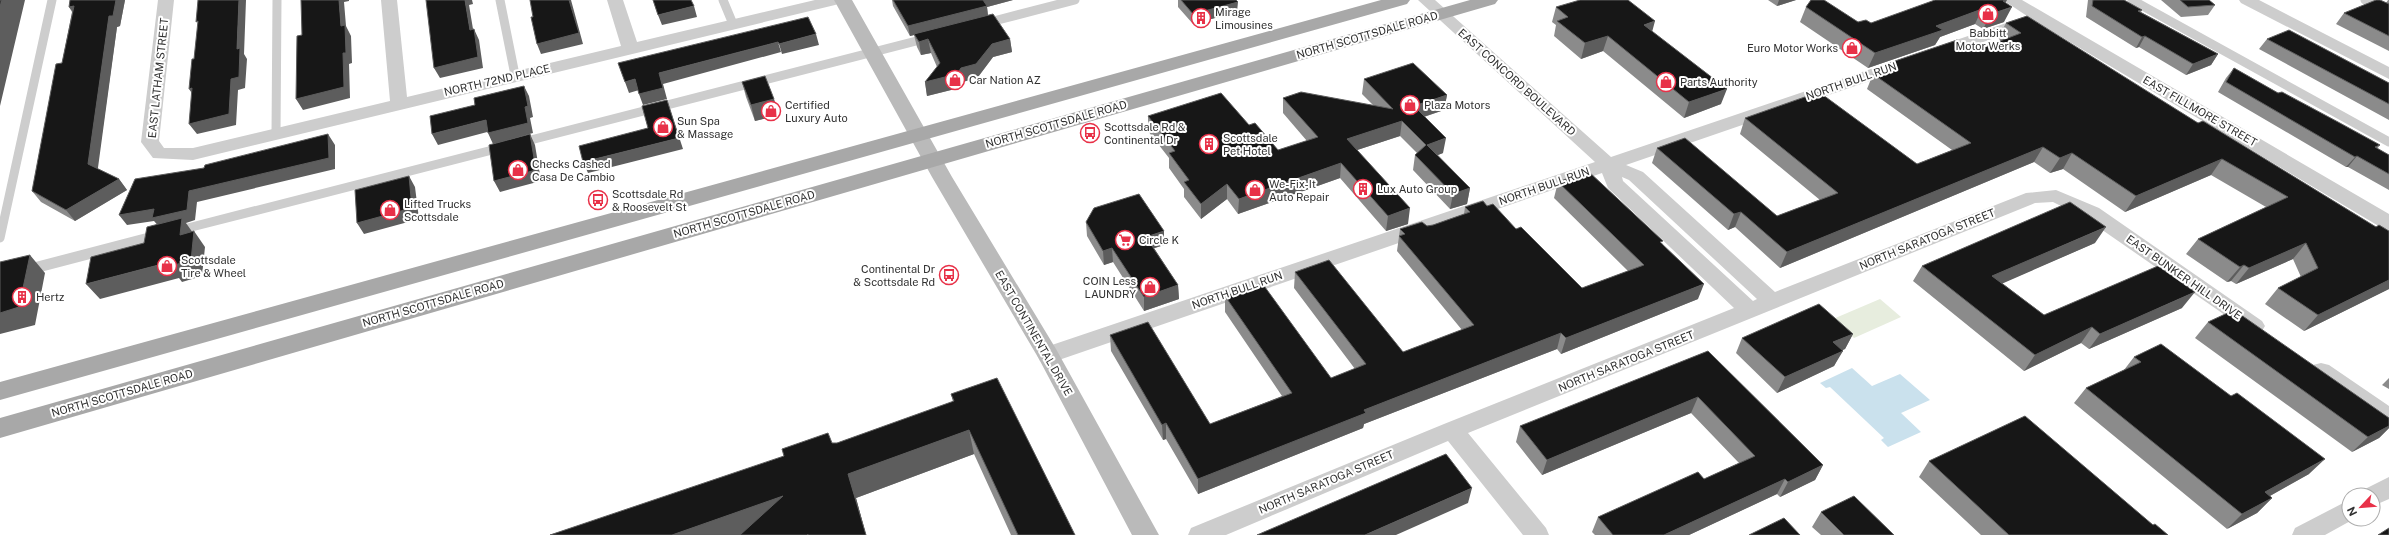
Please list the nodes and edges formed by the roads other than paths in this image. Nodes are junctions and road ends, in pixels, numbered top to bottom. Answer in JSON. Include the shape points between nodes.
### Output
{"nodes":[{"id":1,"x":52,"y":0,"type":"edge"},
{"id":2,"x":166,"y":0,"type":"edge"},
{"id":3,"x":277,"y":0,"type":"edge"},
{"id":4,"x":388,"y":0,"type":"edge"},
{"id":5,"x":500,"y":0,"type":"edge"},
{"id":6,"x":615,"y":0,"type":"edge"},
{"id":7,"x":723,"y":0,"type":"edge"},
{"id":8,"x":835,"y":0,"type":"edge"},
{"id":9,"x":843,"y":0,"type":"edge"},
{"id":10,"x":1075,"y":0,"type":"edge"},
{"id":11,"x":1401,"y":0,"type":"edge"},
{"id":12,"x":1426,"y":0,"type":"edge"},
{"id":13,"x":1489,"y":0,"type":"edge"},
{"id":14,"x":2011,"y":0,"type":"edge"},
{"id":15,"x":2132,"y":0,"type":"edge"},
{"id":16,"x":2247,"y":0,"type":"edge"},
{"id":17,"x":2365,"y":0,"type":"edge"},
{"id":18,"x":2389,"y":12,"type":"edge"},
{"id":19,"x":1441,"y":14,"type":"junction"},
{"id":20,"x":2040,"y":17,"type":"junction"},
{"id":21,"x":733,"y":24,"type":"junction"},
{"id":22,"x":978,"y":25,"type":"edge"},
{"id":23,"x":940,"y":35,"type":"edge"},
{"id":24,"x":630,"y":48,"type":"junction"},
{"id":25,"x":872,"y":52,"type":"junction"},
{"id":26,"x":2389,"y":74,"type":"edge"},
{"id":27,"x":515,"y":75,"type":"junction"},
{"id":28,"x":399,"y":103,"type":"junction"},
{"id":29,"x":276,"y":134,"type":"junction"},
{"id":30,"x":917,"y":134,"type":"junction"},
{"id":31,"x":2389,"y":142,"type":"edge"},
{"id":32,"x":159,"y":154,"type":"joint"},
{"id":33,"x":932,"y":160,"type":"junction"},
{"id":34,"x":1608,"y":164,"type":"junction"},
{"id":35,"x":2056,"y":196,"type":"joint"},
{"id":36,"x":2389,"y":223,"type":"edge"},
{"id":37,"x":0,"y":238,"type":"edge"},
{"id":38,"x":0,"y":277,"type":"edge"},
{"id":39,"x":1773,"y":302,"type":"junction"},
{"id":40,"x":1750,"y":311,"type":"junction"},
{"id":41,"x":2272,"y":338,"type":"edge"},
{"id":42,"x":1048,"y":355,"type":"junction"},
{"id":43,"x":2305,"y":360,"type":"edge"},
{"id":44,"x":0,"y":391,"type":"edge"},
{"id":45,"x":2389,"y":417,"type":"edge"},
{"id":46,"x":0,"y":428,"type":"edge"},
{"id":47,"x":1452,"y":430,"type":"junction"},
{"id":48,"x":2341,"y":514,"type":"edge"},
{"id":49,"x":1146,"y":535,"type":"edge"},
{"id":50,"x":1200,"y":535,"type":"edge"},
{"id":51,"x":1537,"y":535,"type":"edge"},
{"id":52,"x":2304,"y":535,"type":"edge"}],
"edges":[{"from":1,"to":37,"type":"lane"},
{"from":2,"to":32,"type":"street","name":"EAST LATHAM STREET","via":[[150,142]]},
{"from":3,"to":29,"type":"lane"},
{"from":4,"to":28,"type":"street"},
{"from":5,"to":27,"type":"lane"},
{"from":6,"to":24,"type":"street"},
{"from":7,"to":21,"type":"lane"},
{"from":8,"to":21,"type":"street","name":"NORTH 72ND PLACE"},
{"from":9,"to":25,"type":"street","name":"EAST CONTINENTAL DRIVE"},
{"from":10,"to":22,"type":"lane"},
{"from":11,"to":30,"type":"main road"},
{"from":12,"to":19,"type":"street","name":"EAST CONCORD BOULEVARD"},
{"from":13,"to":19,"type":"main road","name":"NORTH SCOTTSDALE ROAD"},
{"from":14,"to":20,"type":"street","name":"EAST FILLMORE STREET"},
{"from":15,"to":31,"type":"lane"},
{"from":16,"to":26,"type":"street"},
{"from":17,"to":18,"type":"lane"},
{"from":19,"to":33,"type":"main road","name":"NORTH SCOTTSDALE ROAD"},
{"from":19,"to":34,"type":"street","name":"EAST CONCORD BOULEVARD"},
{"from":20,"to":34,"type":"street","name":"NORTH BULL RUN"},
{"from":20,"to":36,"type":"street","name":"EAST FILLMORE STREET"},
{"from":21,"to":24,"type":"street","name":"NORTH 72ND PLACE"},
{"from":23,"to":25,"type":"lane"},
{"from":24,"to":27,"type":"street","name":"NORTH 72ND PLACE"},
{"from":25,"to":30,"type":"street","name":"EAST CONTINENTAL DRIVE"},
{"from":25,"to":38,"type":"lane"},
{"from":27,"to":28,"type":"street","name":"NORTH 72ND PLACE"},
{"from":28,"to":29,"type":"street","name":"NORTH 72ND PLACE"},
{"from":29,"to":32,"type":"street","name":"NORTH 72ND PLACE","via":[[193,154]]},
{"from":30,"to":33,"type":"street","name":"EAST CONTINENTAL DRIVE"},
{"from":30,"to":44,"type":"main road"},
{"from":33,"to":42,"type":"street","name":"EAST CONTINENTAL DRIVE"},
{"from":33,"to":46,"type":"main road","name":"NORTH SCOTTSDALE ROAD"},
{"from":34,"to":39,"type":"street","name":"EAST CONCORD BOULEVARD","via":[[1636,176]]},
{"from":34,"to":40,"type":"street","name":"EAST CONCORD BOULEVARD","via":[[1615,184]]},
{"from":34,"to":42,"type":"street","name":"NORTH BULL RUN"},
{"from":35,"to":39,"type":"street","name":"NORTH SARATOGA STREET","via":[[2033,197]]},
{"from":35,"to":41,"type":"street","name":"EAST BUNKER HILL DRIVE","via":[[2092,213]]},
{"from":39,"to":40,"type":"street","name":"NORTH SARATOGA STREET"},
{"from":40,"to":47,"type":"street","name":"NORTH SARATOGA STREET"},
{"from":42,"to":49,"type":"street","name":"EAST CONTINENTAL DRIVE"},
{"from":43,"to":45,"type":"street"},
{"from":47,"to":50,"type":"street","name":"NORTH SARATOGA STREET"},
{"from":47,"to":51,"type":"street"},
{"from":48,"to":52,"type":"street"}]}
